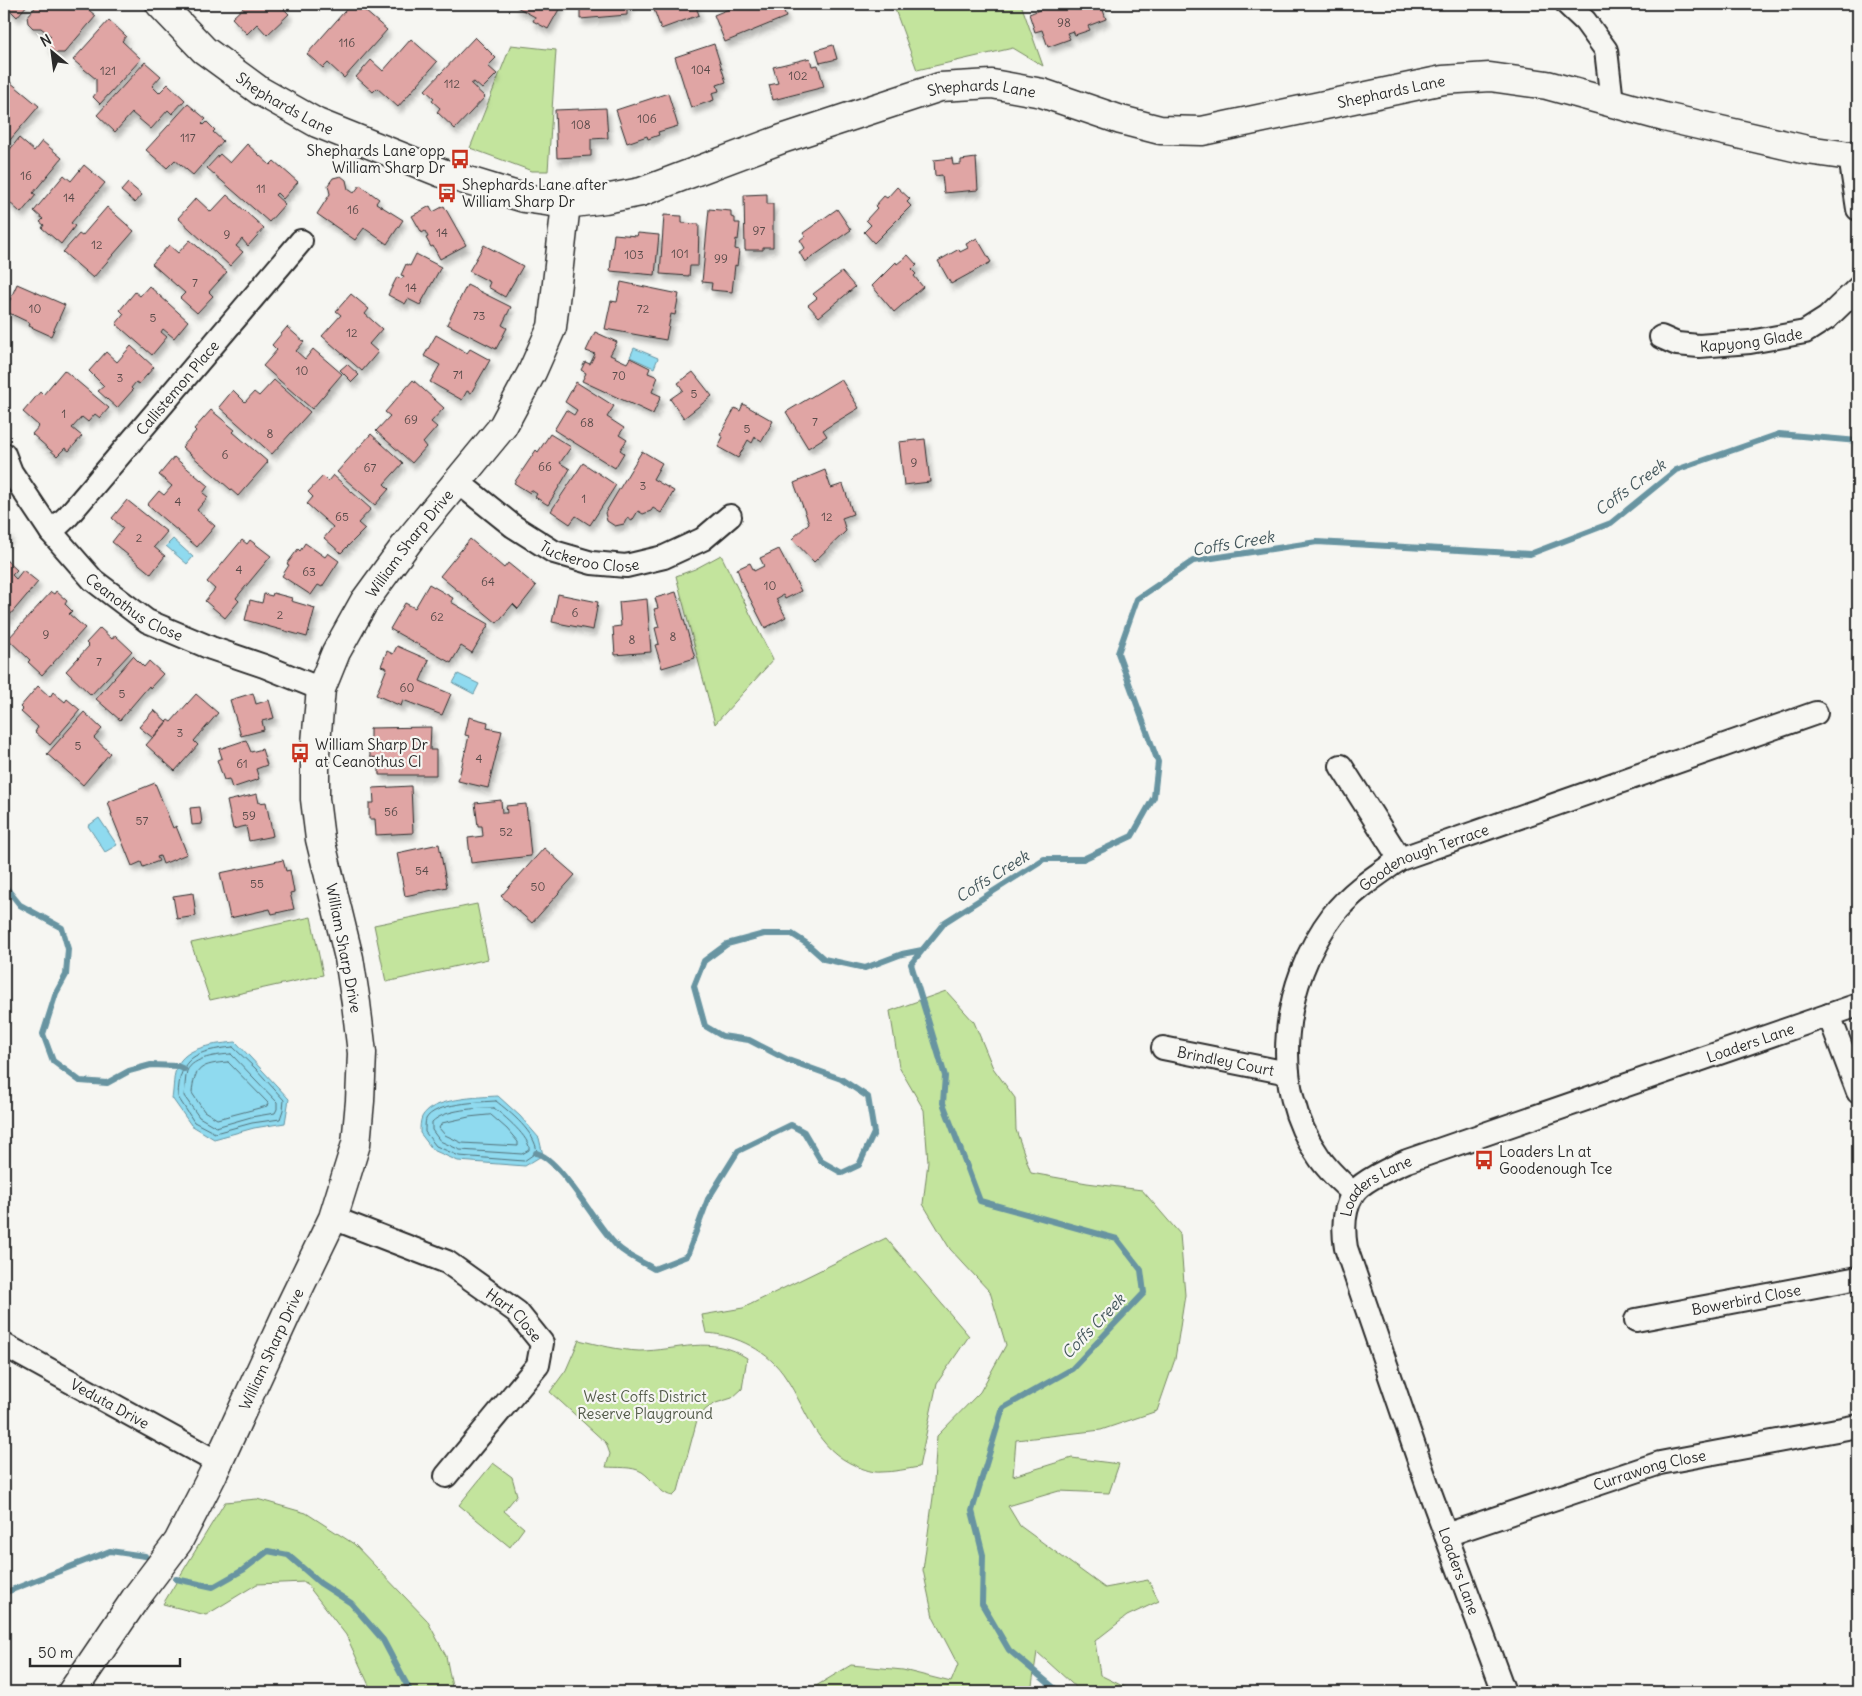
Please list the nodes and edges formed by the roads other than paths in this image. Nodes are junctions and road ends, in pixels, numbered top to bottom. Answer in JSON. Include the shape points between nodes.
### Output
{"nodes":[{"id":1,"x":160,"y":4,"type":"edge"},
{"id":2,"x":1567,"y":4,"type":"edge"},
{"id":3,"x":1612,"y":102,"type":"junction"},
{"id":4,"x":1854,"y":155,"type":"edge"},
{"id":5,"x":566,"y":204,"type":"junction"},
{"id":6,"x":1858,"y":210,"type":"edge"},
{"id":7,"x":301,"y":241,"type":"dead end"},
{"id":8,"x":1858,"y":288,"type":"edge"},
{"id":9,"x":1661,"y":337,"type":"dead end"},
{"id":10,"x":4,"y":454,"type":"edge"},
{"id":11,"x":458,"y":482,"type":"junction"},
{"id":12,"x":730,"y":516,"type":"dead end"},
{"id":13,"x":51,"y":532,"type":"junction"},
{"id":14,"x":321,"y":689,"type":"junction"},
{"id":15,"x":1816,"y":713,"type":"dead end"},
{"id":16,"x":1341,"y":766,"type":"dead end"},
{"id":17,"x":1400,"y":859,"type":"junction"},
{"id":18,"x":1858,"y":1005,"type":"edge"},
{"id":19,"x":1829,"y":1015,"type":"junction"},
{"id":20,"x":1164,"y":1048,"type":"dead end"},
{"id":21,"x":1288,"y":1073,"type":"junction"},
{"id":22,"x":1858,"y":1092,"type":"edge"},
{"id":23,"x":1353,"y":1193,"type":"junction"},
{"id":24,"x":334,"y":1218,"type":"junction"},
{"id":25,"x":1858,"y":1278,"type":"edge"},
{"id":26,"x":1636,"y":1320,"type":"dead end"},
{"id":27,"x":4,"y":1345,"type":"edge"},
{"id":28,"x":1858,"y":1426,"type":"edge"},
{"id":29,"x":218,"y":1462,"type":"junction"},
{"id":30,"x":446,"y":1476,"type":"dead end"},
{"id":31,"x":1446,"y":1534,"type":"junction"},
{"id":32,"x":72,"y":1692,"type":"edge"},
{"id":33,"x":1504,"y":1692,"type":"edge"}],
"edges":[{"from":1,"to":5,"type":"street","name":"Shephards Lane","via":[[204,50],[260,91],[318,122],[442,173],[524,198]]},
{"from":2,"to":3,"type":"street","via":[[1585,21],[1606,50]]},
{"from":3,"to":4,"type":"street","name":"Shephards Lane","via":[[1806,150]]},
{"from":3,"to":5,"type":"street","name":"Shephards Lane","via":[[1547,85],[1490,77],[1443,80],[1202,131],[1160,130],[1042,93],[992,84],[940,87],[782,139],[641,192]]},
{"from":4,"to":6,"type":"street"},
{"from":5,"to":11,"type":"street","name":"William Sharp Drive","via":[[552,326],[503,426]]},
{"from":7,"to":13,"type":"street","name":"Callistemon Place"},
{"from":8,"to":9,"type":"street","name":"Kapyong Glade","via":[[1827,318],[1805,332],[1750,342],[1699,346],[1678,344]]},
{"from":10,"to":13,"type":"street","name":"Ceanothus Close"},
{"from":11,"to":12,"type":"street","name":"Tuckeroo Close","via":[[513,526],[554,552],[592,562],[626,566],[664,557],[703,539]]},
{"from":11,"to":14,"type":"street","name":"William Sharp Drive","via":[[410,539],[364,602],[336,652]]},
{"from":13,"to":14,"type":"street","name":"Ceanothus Close","via":[[93,580],[147,621]]},
{"from":14,"to":24,"type":"street","name":"William Sharp Drive","via":[[315,753],[315,799],[320,839],[348,958],[362,1053],[356,1144]]},
{"from":15,"to":17,"type":"street","name":"Goodenough Terrace"},
{"from":16,"to":17,"type":"street"},
{"from":17,"to":21,"type":"street","name":"Goodenough Terrace","via":[[1358,887],[1333,915],[1311,950],[1301,974],[1287,1032]]},
{"from":18,"to":19,"type":"street","name":"Loaders Lane"},
{"from":19,"to":22,"type":"street"},
{"from":19,"to":23,"type":"street","name":"Loaders Lane","via":[[1407,1161],[1386,1170]]},
{"from":20,"to":21,"type":"street","name":"Brindley Court"},
{"from":21,"to":23,"type":"street","name":"Goodenough Terrace","via":[[1305,1134],[1318,1158]]},
{"from":23,"to":31,"type":"street","name":"Loaders Lane","via":[[1344,1217],[1346,1248]]},
{"from":24,"to":29,"type":"street","name":"William Sharp Drive"},
{"from":24,"to":30,"type":"street","name":"Hart Close","via":[[448,1262],[517,1312],[542,1343],[538,1365]]},
{"from":25,"to":26,"type":"street","name":"Bowerbird Close"},
{"from":27,"to":29,"type":"street","name":"Veduta Drive"},
{"from":28,"to":31,"type":"street","name":"Currawong Close","via":[[1660,1463]]},
{"from":29,"to":32,"type":"street","name":"William Sharp Drive","via":[[178,1542]]},
{"from":31,"to":33,"type":"street","name":"Loaders Lane"}]}
